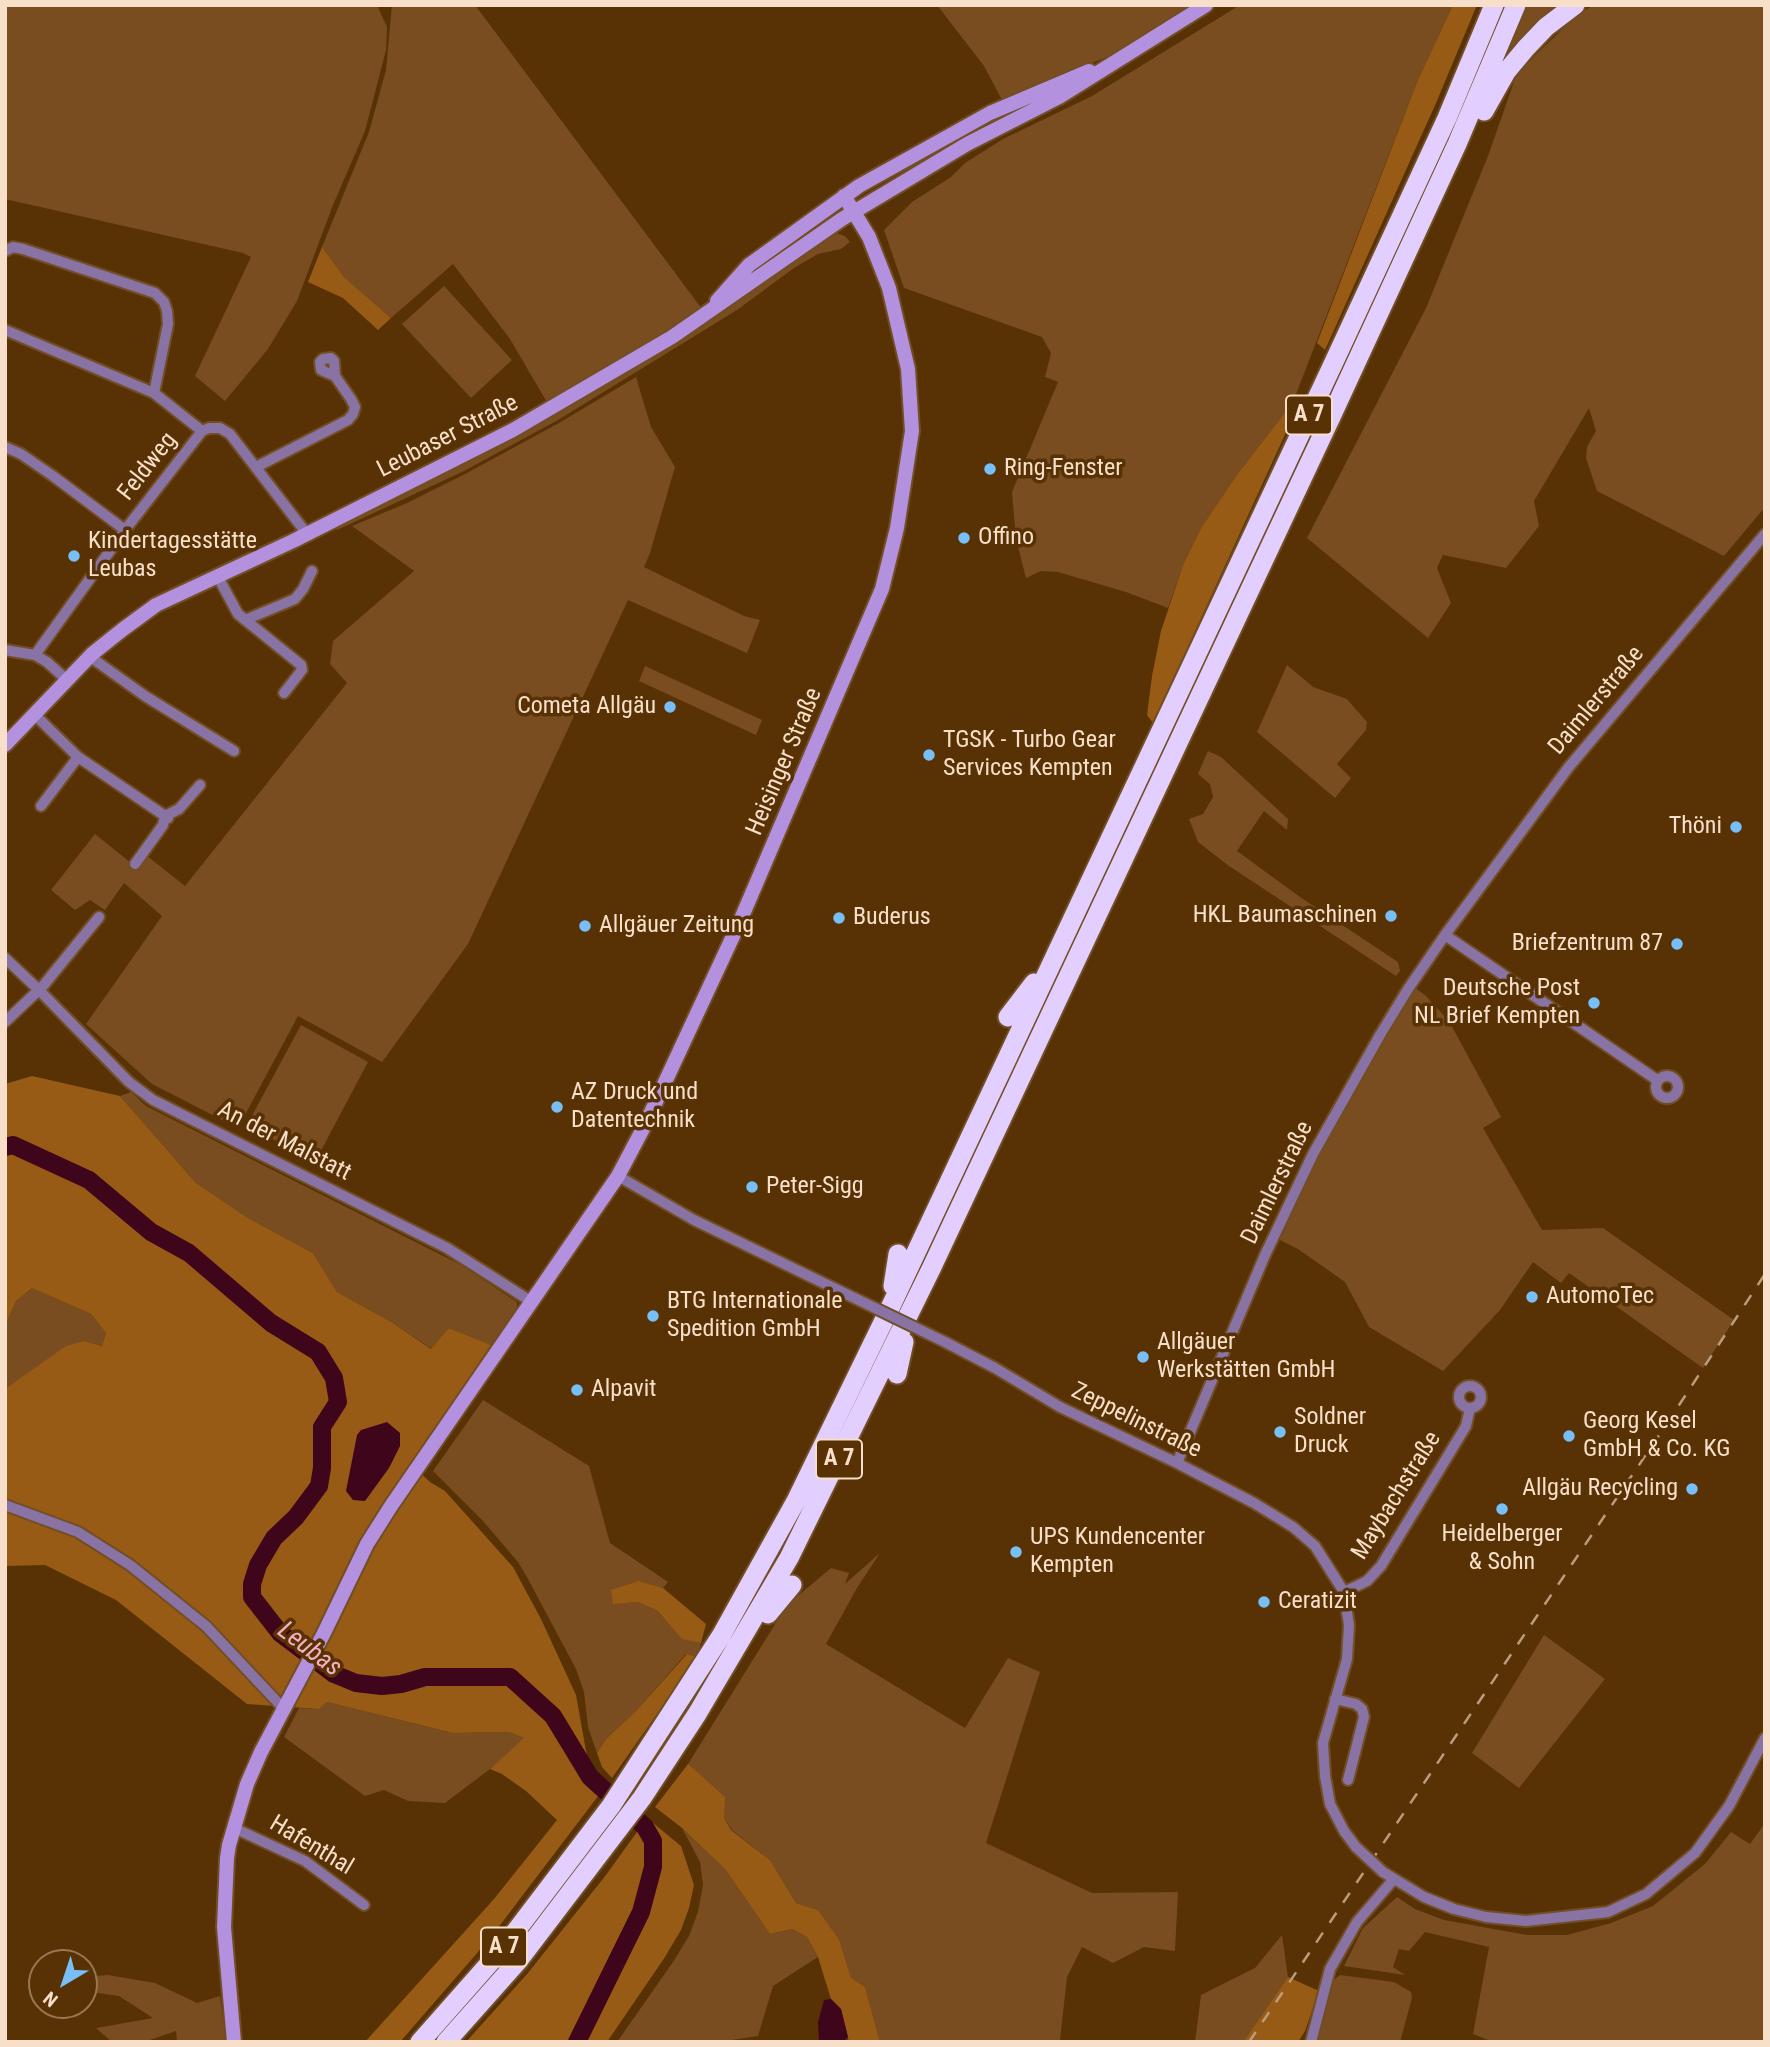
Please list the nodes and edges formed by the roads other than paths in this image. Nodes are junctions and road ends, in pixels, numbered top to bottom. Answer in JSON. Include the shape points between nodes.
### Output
{"nodes":[{"id":1,"x":1206,"y":5,"type":"edge"},
{"id":2,"x":1494,"y":5,"type":"edge"},
{"id":3,"x":1516,"y":5,"type":"edge"},
{"id":4,"x":1575,"y":5,"type":"edge"},
{"id":5,"x":1114,"y":61,"type":"junction"},
{"id":6,"x":1457,"y":144,"type":"junction"},
{"id":7,"x":844,"y":196,"type":"junction"},
{"id":8,"x":854,"y":212,"type":"junction"},
{"id":9,"x":5,"y":251,"type":"edge"},
{"id":10,"x":708,"y":314,"type":"junction"},
{"id":11,"x":5,"y":330,"type":"edge"},
{"id":12,"x":335,"y":376,"type":"dead end"},
{"id":13,"x":154,"y":393,"type":"junction"},
{"id":14,"x":202,"y":431,"type":"junction"},
{"id":15,"x":5,"y":447,"type":"edge"},
{"id":16,"x":256,"y":467,"type":"junction"},
{"id":17,"x":125,"y":530,"type":"junction"},
{"id":18,"x":307,"y":534,"type":"junction"},
{"id":19,"x":1765,"y":534,"type":"edge"},
{"id":20,"x":312,"y":571,"type":"dead end"},
{"id":21,"x":218,"y":577,"type":"junction"},
{"id":22,"x":244,"y":620,"type":"junction"},
{"id":23,"x":5,"y":650,"type":"edge"},
{"id":24,"x":92,"y":654,"type":"junction"},
{"id":25,"x":35,"y":655,"type":"junction"},
{"id":26,"x":67,"y":680,"type":"junction"},
{"id":27,"x":284,"y":693,"type":"dead end"},
{"id":28,"x":34,"y":714,"type":"junction"},
{"id":29,"x":5,"y":745,"type":"edge"},
{"id":30,"x":234,"y":751,"type":"dead end"},
{"id":31,"x":78,"y":757,"type":"junction"},
{"id":32,"x":200,"y":785,"type":"dead end"},
{"id":33,"x":41,"y":806,"type":"dead end"},
{"id":34,"x":166,"y":817,"type":"junction"},
{"id":35,"x":135,"y":864,"type":"dead end"},
{"id":36,"x":99,"y":917,"type":"dead end"},
{"id":37,"x":1445,"y":935,"type":"junction"},
{"id":38,"x":1058,"y":952,"type":"junction"},
{"id":39,"x":5,"y":958,"type":"edge"},
{"id":40,"x":39,"y":990,"type":"junction"},
{"id":41,"x":1008,"y":1017,"type":"dead end"},
{"id":42,"x":5,"y":1022,"type":"edge"},
{"id":43,"x":1657,"y":1080,"type":"dead end"},
{"id":44,"x":618,"y":1176,"type":"junction"},
{"id":45,"x":898,"y":1254,"type":"dead end"},
{"id":46,"x":931,"y":1269,"type":"junction"},
{"id":47,"x":530,"y":1305,"type":"junction"},
{"id":48,"x":890,"y":1308,"type":"junction"},
{"id":49,"x":897,"y":1374,"type":"dead end"},
{"id":50,"x":1470,"y":1408,"type":"dead end"},
{"id":51,"x":1177,"y":1463,"type":"junction"},
{"id":52,"x":5,"y":1505,"type":"edge"},
{"id":53,"x":792,"y":1585,"type":"dead end"},
{"id":54,"x":1344,"y":1592,"type":"junction"},
{"id":55,"x":739,"y":1645,"type":"junction"},
{"id":56,"x":1335,"y":1699,"type":"junction"},
{"id":57,"x":283,"y":1707,"type":"junction"},
{"id":58,"x":1765,"y":1738,"type":"edge"},
{"id":59,"x":649,"y":1768,"type":"junction"},
{"id":60,"x":1349,"y":1780,"type":"dead end"},
{"id":61,"x":234,"y":1828,"type":"junction"},
{"id":62,"x":1393,"y":1880,"type":"junction"},
{"id":63,"x":364,"y":1905,"type":"dead end"},
{"id":64,"x":234,"y":2042,"type":"edge"},
{"id":65,"x":420,"y":2042,"type":"edge"},
{"id":66,"x":446,"y":2042,"type":"edge"},
{"id":67,"x":1311,"y":2042,"type":"edge"}],
"edges":[{"from":1,"to":5,"type":"street"},
{"from":2,"to":38,"type":"highway","number":"A 7","via":[[1441,130]]},
{"from":3,"to":6,"type":"highway","number":"A 7"},
{"from":4,"to":6,"type":"highway","via":[[1526,48],[1490,96],[1480,119]]},
{"from":5,"to":7,"type":"street","via":[[990,113]]},
{"from":5,"to":8,"type":"street","name":"Leubaser Straße","via":[[1059,97],[967,144]]},
{"from":6,"to":46,"type":"highway","number":"A 7"},
{"from":7,"to":8,"type":"street","name":"Heisinger Straße"},
{"from":7,"to":10,"type":"street","via":[[749,265]]},
{"from":8,"to":10,"type":"street","name":"Leubaser Straße"},
{"from":8,"to":44,"type":"street","name":"Heisinger Straße","via":[[890,288],[908,369],[912,431],[892,551],[856,655],[744,913]]},
{"from":9,"to":13,"type":"street","via":[[23,249],[155,293],[164,302],[168,324]]},
{"from":10,"to":18,"type":"street","name":"Leubaser Straße","via":[[513,430]]},
{"from":11,"to":13,"type":"street"},
{"from":12,"to":16,"type":"street","via":[[355,407],[354,414]]},
{"from":13,"to":14,"type":"street"},
{"from":14,"to":16,"type":"street","name":"Feldweg","via":[[219,429],[230,434]]},
{"from":14,"to":17,"type":"street","name":"Feldweg"},
{"from":15,"to":17,"type":"street"},
{"from":16,"to":18,"type":"street","name":"Feldweg"},
{"from":17,"to":25,"type":"street","name":"Feldweg"},
{"from":18,"to":21,"type":"street","name":"Leubaser Straße"},
{"from":19,"to":37,"type":"street","name":"Daimlerstraße","via":[[1567,768]]},
{"from":20,"to":22,"type":"street","via":[[295,599]]},
{"from":21,"to":22,"type":"street"},
{"from":21,"to":24,"type":"street","name":"Leubaser Straße","via":[[156,606]]},
{"from":22,"to":27,"type":"street","via":[[301,665]]},
{"from":23,"to":25,"type":"street"},
{"from":24,"to":26,"type":"street","name":"Leubaser Straße"},
{"from":24,"to":30,"type":"street","via":[[145,696]]},
{"from":25,"to":26,"type":"street"},
{"from":26,"to":28,"type":"street","name":"Leubaser Straße"},
{"from":28,"to":29,"type":"street","name":"Leubaser Straße"},
{"from":28,"to":31,"type":"street"},
{"from":31,"to":33,"type":"street"},
{"from":31,"to":34,"type":"street"},
{"from":32,"to":34,"type":"street"},
{"from":34,"to":35,"type":"street"},
{"from":36,"to":40,"type":"street"},
{"from":37,"to":43,"type":"street"},
{"from":37,"to":51,"type":"street","name":"Daimlerstraße","via":[[1380,1035],[1313,1154]]},
{"from":38,"to":41,"type":"highway"},
{"from":38,"to":48,"type":"highway","number":"A 7"},
{"from":39,"to":40,"type":"street","name":"An der Malstatt"},
{"from":40,"to":42,"type":"street"},
{"from":40,"to":47,"type":"street","name":"An der Malstatt","via":[[129,1082],[153,1100],[425,1236]]},
{"from":44,"to":47,"type":"street","name":"Heisinger Straße"},
{"from":44,"to":51,"type":"street","name":"Zeppelinstraße","bridge":true,"via":[[694,1220]]},
{"from":45,"to":48,"type":"highway"},
{"from":46,"to":49,"type":"highway"},
{"from":46,"to":55,"type":"highway","number":"A 7","via":[[795,1547]]},
{"from":47,"to":57,"type":"street","name":"Heisinger Straße","via":[[367,1544]]},
{"from":48,"to":59,"type":"highway","number":"A 7","via":[[797,1499]]},
{"from":50,"to":54,"type":"street","name":"Maybachstraße","via":[[1466,1426],[1381,1566],[1367,1581]]},
{"from":51,"to":54,"type":"street","name":"Zeppelinstraße","via":[[1293,1527],[1315,1546]]},
{"from":52,"to":57,"type":"street","via":[[78,1532],[130,1565],[206,1626]]},
{"from":53,"to":55,"type":"highway","via":[[756,1632]]},
{"from":54,"to":56,"type":"street","name":"Zeppelinstraße","via":[[1349,1641]]},
{"from":55,"to":59,"type":"highway","number":"A 7"},
{"from":56,"to":60,"type":"street","via":[[1356,1704],[1364,1717]]},
{"from":56,"to":62,"type":"street","name":"Zeppelinstraße","bridge":true,"via":[[1323,1743],[1330,1804],[1356,1847]]},
{"from":57,"to":61,"type":"street","name":"Heisinger Straße","via":[[247,1784]]},
{"from":58,"to":62,"type":"street","name":"Zeppelinstraße","via":[[1729,1807],[1695,1853],[1646,1894],[1608,1912],[1526,1921],[1486,1917],[1444,1905]]},
{"from":59,"to":65,"type":"highway","number":"A 7"},
{"from":59,"to":66,"type":"highway","number":"A 7","via":[[596,1861],[518,1961]]},
{"from":61,"to":63,"type":"street","name":"Hafenthal","via":[[305,1861]]},
{"from":61,"to":64,"type":"street","name":"Heisinger Straße","via":[[223,1914]]},
{"from":62,"to":67,"type":"street","via":[[1357,1922],[1330,1969]]}]}
